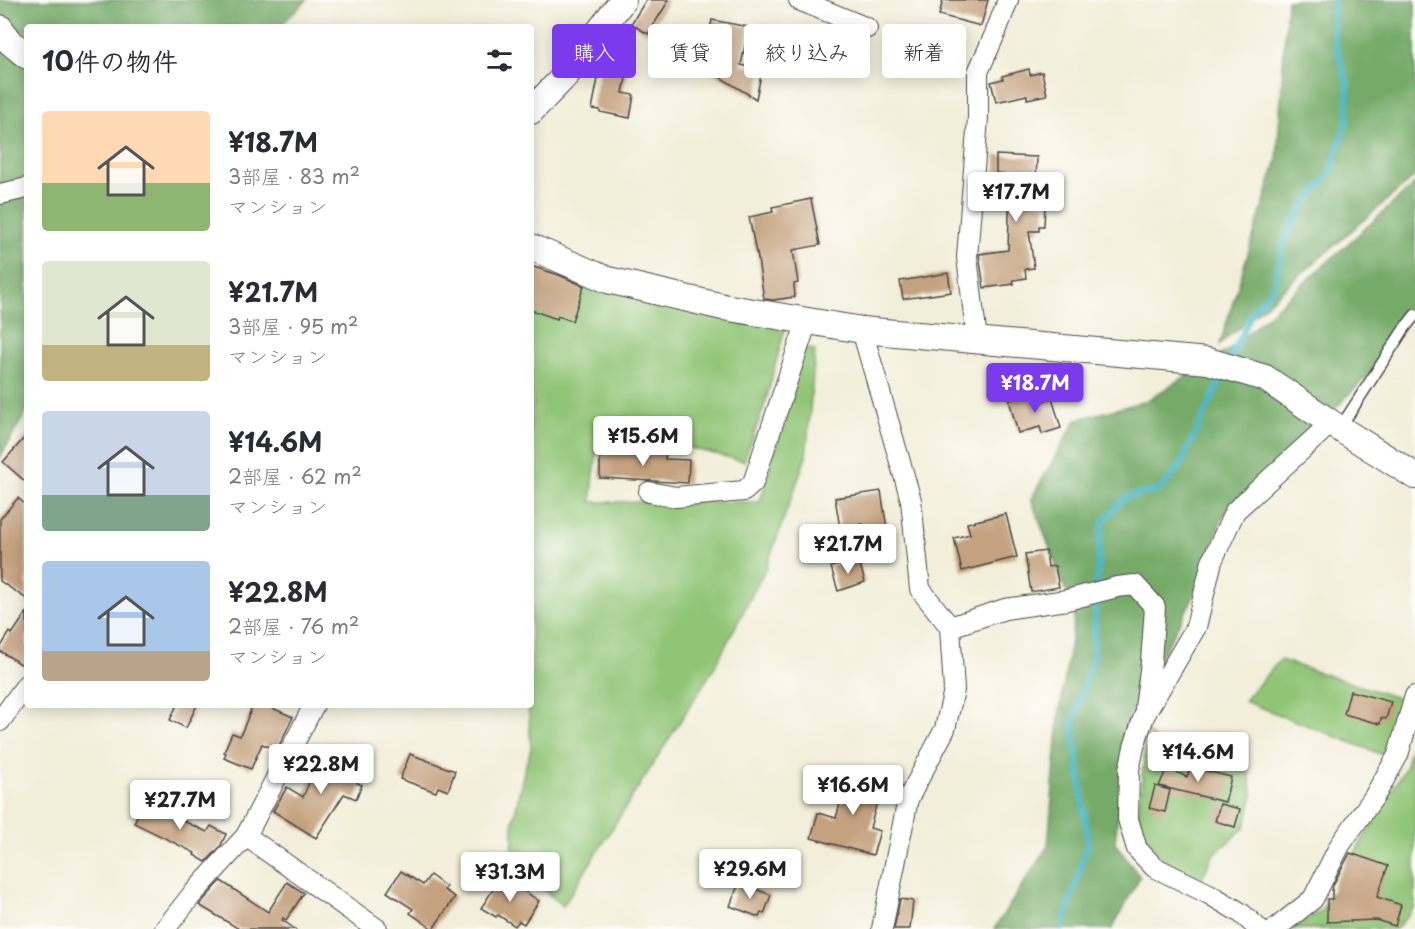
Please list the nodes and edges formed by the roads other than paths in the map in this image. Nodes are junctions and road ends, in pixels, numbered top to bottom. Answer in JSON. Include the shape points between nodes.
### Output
{"nodes":[{"id":1,"x":799,"y":0,"type":"edge"},
{"id":2,"x":1008,"y":0,"type":"edge"},
{"id":3,"x":613,"y":5,"type":"edge"},
{"id":4,"x":857,"y":24,"type":"edge"},
{"id":5,"x":0,"y":28,"type":"edge"},
{"id":6,"x":24,"y":54,"type":"edge"},
{"id":7,"x":534,"y":108,"type":"edge"},
{"id":8,"x":24,"y":189,"type":"edge"},
{"id":9,"x":0,"y":194,"type":"edge"},
{"id":10,"x":534,"y":248,"type":"edge"},
{"id":11,"x":1415,"y":315,"type":"edge"},
{"id":12,"x":807,"y":321,"type":"junction"},
{"id":13,"x":862,"y":330,"type":"junction"},
{"id":14,"x":977,"y":340,"type":"junction"},
{"id":15,"x":1335,"y":425,"type":"junction"},
{"id":16,"x":1415,"y":476,"type":"edge"},
{"id":17,"x":649,"y":492,"type":"dead end"},
{"id":18,"x":950,"y":627,"type":"junction"},
{"id":19,"x":24,"y":688,"type":"edge"},
{"id":20,"x":1415,"y":696,"type":"edge"},
{"id":21,"x":312,"y":708,"type":"edge"},
{"id":22,"x":1144,"y":716,"type":"junction"},
{"id":23,"x":0,"y":722,"type":"edge"},
{"id":24,"x":246,"y":836,"type":"junction"},
{"id":25,"x":165,"y":929,"type":"edge"},
{"id":26,"x":377,"y":929,"type":"edge"},
{"id":27,"x":882,"y":929,"type":"edge"},
{"id":28,"x":1259,"y":929,"type":"edge"},
{"id":29,"x":1275,"y":929,"type":"edge"}],
"edges":[{"from":1,"to":4,"type":"street"},
{"from":2,"to":14,"type":"street","via":[[978,72],[967,257]]},
{"from":3,"to":7,"type":"street","via":[[566,75]]},
{"from":5,"to":6,"type":"street"},
{"from":8,"to":9,"type":"street"},
{"from":10,"to":12,"type":"street","via":[[608,280],[723,307]]},
{"from":11,"to":15,"type":"lane"},
{"from":12,"to":13,"type":"street"},
{"from":12,"to":17,"type":"street","via":[[753,483],[744,491],[676,496]]},
{"from":13,"to":14,"type":"street"},
{"from":13,"to":18,"type":"street","via":[[911,500],[920,590]]},
{"from":14,"to":15,"type":"street","via":[[1208,361],[1265,378]]},
{"from":15,"to":16,"type":"street"},
{"from":15,"to":22,"type":"street","via":[[1235,511],[1212,561],[1197,627]]},
{"from":18,"to":22,"type":"street","via":[[1005,609],[1136,585],[1155,607]]},
{"from":18,"to":27,"type":"street","via":[[954,690],[945,729],[908,799]]},
{"from":19,"to":23,"type":"street"},
{"from":20,"to":29,"type":"street","via":[[1398,755],[1340,845],[1313,898]]},
{"from":21,"to":24,"type":"street"},
{"from":22,"to":28,"type":"street","via":[[1130,770],[1128,819],[1137,849],[1154,867],[1241,912]]},
{"from":24,"to":25,"type":"street"},
{"from":24,"to":26,"type":"street"}]}
